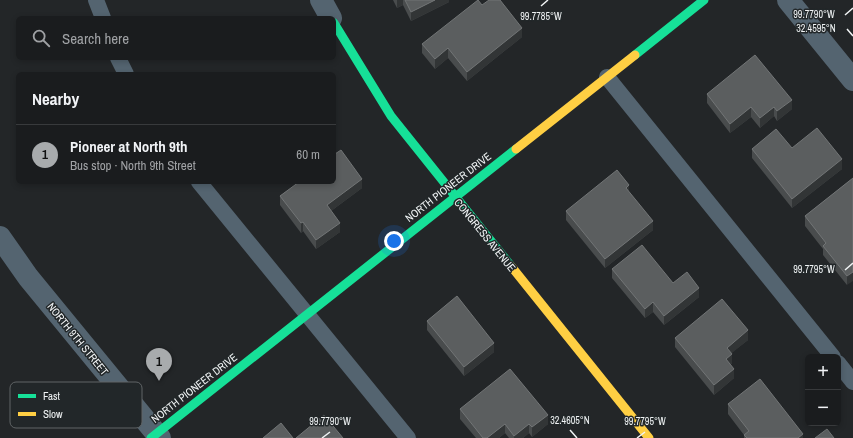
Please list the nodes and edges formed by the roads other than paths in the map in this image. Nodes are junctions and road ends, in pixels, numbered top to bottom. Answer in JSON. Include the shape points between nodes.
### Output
{"nodes":[{"id":1,"x":96,"y":0,"type":"edge"},
{"id":2,"x":321,"y":0,"type":"edge"},
{"id":3,"x":704,"y":0,"type":"edge"},
{"id":4,"x":788,"y":0,"type":"edge"},
{"id":5,"x":102,"y":16,"type":"edge"},
{"id":6,"x":330,"y":16,"type":"edge"},
{"id":7,"x":336,"y":26,"type":"edge"},
{"id":8,"x":119,"y":60,"type":"edge"},
{"id":9,"x":125,"y":72,"type":"edge"},
{"id":10,"x":607,"y":77,"type":"junction"},
{"id":11,"x":853,"y":80,"type":"edge"},
{"id":12,"x":201,"y":184,"type":"edge"},
{"id":13,"x":455,"y":197,"type":"junction"},
{"id":14,"x":0,"y":237,"type":"edge"},
{"id":15,"x":307,"y":314,"type":"junction"},
{"id":16,"x":831,"y":354,"type":"edge"},
{"id":17,"x":841,"y":367,"type":"edge"},
{"id":18,"x":113,"y":382,"type":"edge"},
{"id":19,"x":853,"y":382,"type":"edge"},
{"id":20,"x":142,"y":419,"type":"edge"},
{"id":21,"x":156,"y":436,"type":"edge"},
{"id":22,"x":408,"y":438,"type":"edge"},
{"id":23,"x":649,"y":438,"type":"edge"}],
"edges":[{"from":1,"to":5,"type":"lane"},
{"from":2,"to":6,"type":"street"},
{"from":3,"to":10,"type":"street","name":"NORTH PIONEER DRIVE"},
{"from":4,"to":11,"type":"street"},
{"from":7,"to":13,"type":"street","name":"CONGRESS AVENUE","via":[[391,116]]},
{"from":8,"to":9,"type":"lane"},
{"from":10,"to":13,"type":"street","name":"NORTH PIONEER DRIVE"},
{"from":10,"to":16,"type":"lane"},
{"from":12,"to":15,"type":"lane"},
{"from":13,"to":15,"type":"street","name":"NORTH PIONEER DRIVE"},
{"from":13,"to":23,"type":"street","name":"CONGRESS AVENUE"},
{"from":14,"to":18,"type":"street","name":"NORTH 9TH STREET","via":[[28,277]]},
{"from":15,"to":21,"type":"street","name":"NORTH PIONEER DRIVE"},
{"from":15,"to":22,"type":"lane"},
{"from":17,"to":19,"type":"lane"},
{"from":20,"to":21,"type":"street","name":"NORTH 9TH STREET"}]}
